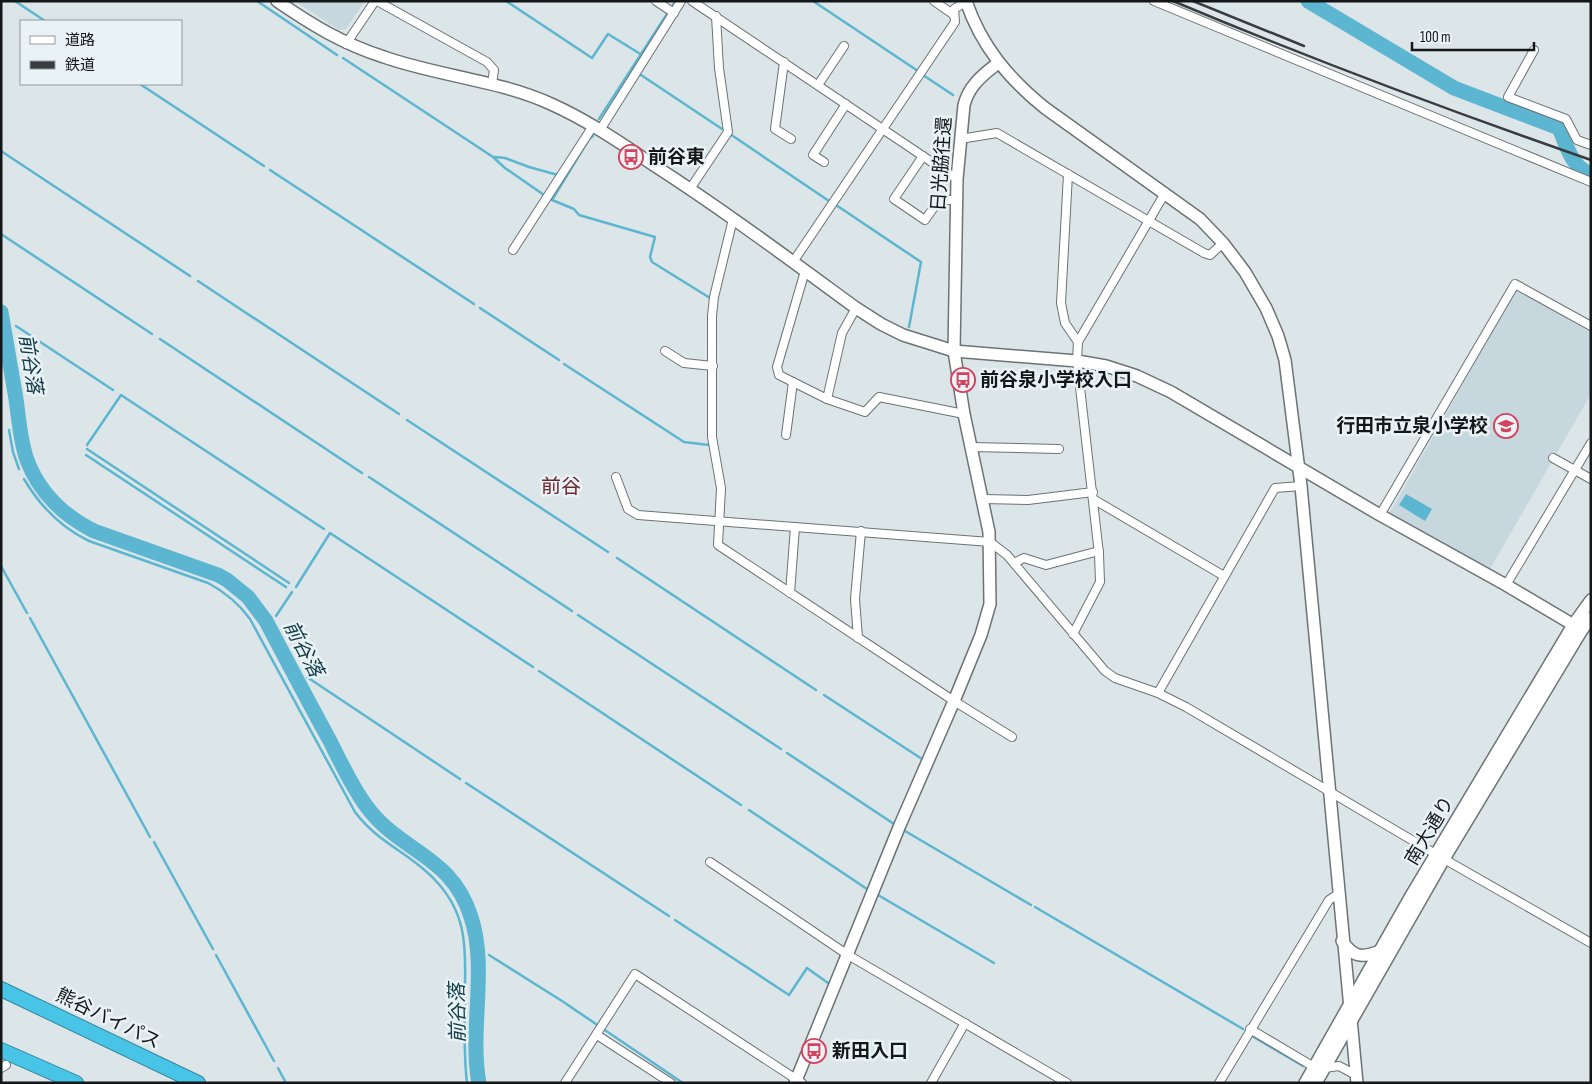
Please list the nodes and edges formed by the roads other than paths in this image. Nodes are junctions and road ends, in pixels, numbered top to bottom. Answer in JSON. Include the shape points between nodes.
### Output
{"nodes":[{"id":1,"x":277,"y":1,"type":"edge"},
{"id":2,"x":376,"y":1,"type":"edge"},
{"id":3,"x":656,"y":1,"type":"edge"},
{"id":4,"x":681,"y":1,"type":"edge"},
{"id":5,"x":692,"y":1,"type":"edge"},
{"id":6,"x":934,"y":1,"type":"edge"},
{"id":7,"x":966,"y":1,"type":"edge"},
{"id":8,"x":1154,"y":1,"type":"edge"},
{"id":9,"x":674,"y":13,"type":"junction"},
{"id":10,"x":954,"y":15,"type":"junction"},
{"id":11,"x":716,"y":16,"type":"junction"},
{"id":12,"x":346,"y":44,"type":"junction"},
{"id":13,"x":844,"y":46,"type":"dead end"},
{"id":14,"x":1534,"y":50,"type":"dead end"},
{"id":15,"x":784,"y":62,"type":"junction"},
{"id":16,"x":998,"y":63,"type":"junction"},
{"id":17,"x":492,"y":84,"type":"junction"},
{"id":18,"x":818,"y":85,"type":"junction"},
{"id":19,"x":846,"y":104,"type":"junction"},
{"id":20,"x":597,"y":128,"type":"junction"},
{"id":21,"x":883,"y":129,"type":"junction"},
{"id":22,"x":791,"y":139,"type":"dead end"},
{"id":23,"x":960,"y":139,"type":"junction"},
{"id":24,"x":1591,"y":145,"type":"edge"},
{"id":25,"x":923,"y":156,"type":"junction"},
{"id":26,"x":824,"y":162,"type":"dead end"},
{"id":27,"x":1068,"y":174,"type":"junction"},
{"id":28,"x":957,"y":178,"type":"junction"},
{"id":29,"x":1591,"y":182,"type":"edge"},
{"id":30,"x":690,"y":189,"type":"junction"},
{"id":31,"x":1165,"y":193,"type":"junction"},
{"id":32,"x":956,"y":200,"type":"junction"},
{"id":33,"x":733,"y":219,"type":"junction"},
{"id":34,"x":1149,"y":222,"type":"junction"},
{"id":35,"x":1223,"y":243,"type":"junction"},
{"id":36,"x":513,"y":250,"type":"dead end"},
{"id":37,"x":793,"y":262,"type":"junction"},
{"id":38,"x":805,"y":271,"type":"junction"},
{"id":39,"x":856,"y":308,"type":"junction"},
{"id":40,"x":1591,"y":326,"type":"edge"},
{"id":41,"x":1078,"y":342,"type":"junction"},
{"id":42,"x":665,"y":351,"type":"dead end"},
{"id":43,"x":954,"y":352,"type":"junction"},
{"id":44,"x":1077,"y":361,"type":"junction"},
{"id":45,"x":714,"y":366,"type":"junction"},
{"id":46,"x":793,"y":382,"type":"junction"},
{"id":47,"x":827,"y":399,"type":"junction"},
{"id":48,"x":964,"y":414,"type":"junction"},
{"id":49,"x":786,"y":435,"type":"dead end"},
{"id":50,"x":1591,"y":443,"type":"edge"},
{"id":51,"x":971,"y":447,"type":"junction"},
{"id":52,"x":1059,"y":449,"type":"dead end"},
{"id":53,"x":1553,"y":458,"type":"dead end"},
{"id":54,"x":1299,"y":466,"type":"junction"},
{"id":55,"x":1575,"y":470,"type":"junction"},
{"id":56,"x":616,"y":477,"type":"dead end"},
{"id":57,"x":1591,"y":479,"type":"edge"},
{"id":58,"x":1301,"y":486,"type":"junction"},
{"id":59,"x":1093,"y":496,"type":"junction"},
{"id":60,"x":982,"y":500,"type":"junction"},
{"id":61,"x":1380,"y":515,"type":"junction"},
{"id":62,"x":719,"y":521,"type":"junction"},
{"id":63,"x":795,"y":527,"type":"junction"},
{"id":64,"x":861,"y":532,"type":"junction"},
{"id":65,"x":990,"y":542,"type":"junction"},
{"id":66,"x":1099,"y":551,"type":"junction"},
{"id":67,"x":1014,"y":563,"type":"junction"},
{"id":68,"x":1224,"y":576,"type":"junction"},
{"id":69,"x":1506,"y":586,"type":"junction"},
{"id":70,"x":790,"y":593,"type":"junction"},
{"id":71,"x":1591,"y":600,"type":"edge"},
{"id":72,"x":1591,"y":618,"type":"edge"},
{"id":73,"x":1577,"y":627,"type":"junction"},
{"id":74,"x":1073,"y":634,"type":"junction"},
{"id":75,"x":858,"y":638,"type":"junction"},
{"id":76,"x":1158,"y":693,"type":"junction"},
{"id":77,"x":954,"y":702,"type":"junction"},
{"id":78,"x":1012,"y":737,"type":"dead end"},
{"id":79,"x":1328,"y":790,"type":"junction"},
{"id":80,"x":1440,"y":857,"type":"junction"},
{"id":81,"x":710,"y":862,"type":"dead end"},
{"id":82,"x":1338,"y":894,"type":"junction"},
{"id":83,"x":1342,"y":941,"type":"junction"},
{"id":84,"x":1591,"y":943,"type":"edge"},
{"id":85,"x":1380,"y":951,"type":"junction"},
{"id":86,"x":848,"y":955,"type":"junction"},
{"id":87,"x":1,"y":989,"type":"edge"},
{"id":88,"x":1349,"y":1006,"type":"junction"},
{"id":89,"x":965,"y":1023,"type":"junction"},
{"id":90,"x":1351,"y":1024,"type":"junction"},
{"id":91,"x":1250,"y":1029,"type":"junction"},
{"id":92,"x":597,"y":1033,"type":"junction"},
{"id":93,"x":1,"y":1050,"type":"edge"},
{"id":94,"x":1319,"y":1068,"type":"junction"},
{"id":95,"x":180,"y":1079,"type":"edge"},
{"id":96,"x":1356,"y":1079,"type":"edge"},
{"id":97,"x":798,"y":1082,"type":"edge"},
{"id":98,"x":76,"y":1083,"type":"edge"},
{"id":99,"x":198,"y":1083,"type":"edge"},
{"id":100,"x":565,"y":1083,"type":"edge"},
{"id":101,"x":671,"y":1083,"type":"edge"},
{"id":102,"x":931,"y":1083,"type":"edge"},
{"id":103,"x":1067,"y":1083,"type":"edge"},
{"id":104,"x":1219,"y":1083,"type":"edge"},
{"id":105,"x":1305,"y":1083,"type":"edge"},
{"id":106,"x":1316,"y":1083,"type":"edge"}],
"edges":[{"from":1,"to":12,"type":"street"},
{"from":2,"to":12,"type":"street"},
{"from":2,"to":17,"type":"street","via":[[487,62],[494,70]]},
{"from":3,"to":9,"type":"street"},
{"from":4,"to":9,"type":"street"},
{"from":5,"to":11,"type":"street"},
{"from":6,"to":10,"type":"street"},
{"from":7,"to":10,"type":"street","via":[[954,10]]},
{"from":7,"to":16,"type":"street","via":[[982,39]]},
{"from":8,"to":29,"type":"street"},
{"from":9,"to":20,"type":"street"},
{"from":10,"to":21,"type":"street","via":[[955,22]]},
{"from":11,"to":15,"type":"street"},
{"from":11,"to":30,"type":"street","via":[[728,132]]},
{"from":12,"to":17,"type":"street","via":[[385,58]]},
{"from":13,"to":18,"type":"street"},
{"from":14,"to":24,"type":"street","via":[[1508,98],[1566,119],[1577,140]]},
{"from":15,"to":18,"type":"street"},
{"from":15,"to":22,"type":"street","via":[[775,129]]},
{"from":16,"to":23,"type":"street","name":"日光脇往還","via":[[974,84],[968,94]]},
{"from":16,"to":31,"type":"street","via":[[1045,108]]},
{"from":17,"to":20,"type":"street","via":[[551,103]]},
{"from":18,"to":19,"type":"street"},
{"from":19,"to":21,"type":"street"},
{"from":19,"to":26,"type":"street","via":[[813,155]]},
{"from":20,"to":30,"type":"street"},
{"from":20,"to":36,"type":"street"},
{"from":21,"to":25,"type":"street"},
{"from":21,"to":37,"type":"street"},
{"from":23,"to":27,"type":"street","via":[[996,133]]},
{"from":23,"to":28,"type":"street","name":"日光脇往還"},
{"from":25,"to":28,"type":"street"},
{"from":25,"to":32,"type":"street","via":[[894,200],[925,220],[939,200]]},
{"from":27,"to":34,"type":"street"},
{"from":27,"to":41,"type":"street","via":[[1061,303],[1065,323]]},
{"from":28,"to":32,"type":"street","name":"日光脇往還"},
{"from":30,"to":33,"type":"street"},
{"from":31,"to":34,"type":"street"},
{"from":31,"to":35,"type":"street","via":[[1200,219]]},
{"from":32,"to":43,"type":"street","name":"日光脇往還"},
{"from":33,"to":37,"type":"street"},
{"from":33,"to":45,"type":"street","via":[[714,296]]},
{"from":34,"to":35,"type":"street","via":[[1210,255]]},
{"from":34,"to":41,"type":"street"},
{"from":35,"to":54,"type":"street","via":[[1256,290],[1278,336],[1285,360]]},
{"from":37,"to":38,"type":"street"},
{"from":38,"to":39,"type":"street"},
{"from":38,"to":46,"type":"street","via":[[777,367],[779,375]]},
{"from":39,"to":43,"type":"street","via":[[903,335]]},
{"from":39,"to":47,"type":"street","via":[[842,333]]},
{"from":40,"to":61,"type":"street","via":[[1516,284]]},
{"from":41,"to":44,"type":"street"},
{"from":42,"to":45,"type":"street","via":[[684,363]]},
{"from":43,"to":44,"type":"street"},
{"from":43,"to":48,"type":"street","name":"日光脇往還"},
{"from":44,"to":54,"type":"street","via":[[1137,376]]},
{"from":44,"to":59,"type":"street"},
{"from":45,"to":62,"type":"street","via":[[712,437],[721,488]]},
{"from":46,"to":47,"type":"street"},
{"from":46,"to":49,"type":"street"},
{"from":47,"to":48,"type":"street","via":[[865,412],[880,397]]},
{"from":48,"to":51,"type":"street","name":"日光脇往還"},
{"from":50,"to":55,"type":"street"},
{"from":51,"to":52,"type":"street"},
{"from":51,"to":60,"type":"street","name":"日光脇往還"},
{"from":53,"to":55,"type":"street"},
{"from":54,"to":58,"type":"street"},
{"from":54,"to":61,"type":"street"},
{"from":55,"to":57,"type":"street"},
{"from":55,"to":69,"type":"street"},
{"from":56,"to":62,"type":"street","via":[[628,509],[638,515]]},
{"from":58,"to":68,"type":"street","via":[[1275,488]]},
{"from":58,"to":79,"type":"street"},
{"from":59,"to":60,"type":"street"},
{"from":59,"to":66,"type":"street"},
{"from":59,"to":68,"type":"street"},
{"from":60,"to":65,"type":"street","name":"日光脇往還"},
{"from":61,"to":69,"type":"street"},
{"from":62,"to":63,"type":"street"},
{"from":62,"to":70,"type":"street","via":[[718,545]]},
{"from":63,"to":64,"type":"street"},
{"from":63,"to":70,"type":"street"},
{"from":64,"to":65,"type":"street"},
{"from":64,"to":75,"type":"street","via":[[855,599]]},
{"from":65,"to":67,"type":"street"},
{"from":65,"to":77,"type":"street","name":"日光脇往還","via":[[990,604]]},
{"from":66,"to":67,"type":"street","via":[[1046,565],[1024,558]]},
{"from":66,"to":74,"type":"street","via":[[1100,582]]},
{"from":67,"to":74,"type":"street"},
{"from":68,"to":76,"type":"street"},
{"from":69,"to":73,"type":"street"},
{"from":70,"to":75,"type":"street"},
{"from":71,"to":73,"type":"street","name":"南大通り"},
{"from":72,"to":73,"type":"street","name":"南大通り"},
{"from":73,"to":80,"type":"street","name":"南大通り"},
{"from":74,"to":76,"type":"street","via":[[1115,678]]},
{"from":75,"to":77,"type":"street"},
{"from":76,"to":79,"type":"street"},
{"from":77,"to":78,"type":"street"},
{"from":77,"to":86,"type":"street","name":"日光脇往還"},
{"from":79,"to":80,"type":"street"},
{"from":79,"to":82,"type":"street"},
{"from":80,"to":84,"type":"street"},
{"from":80,"to":85,"type":"street","name":"南大通り","via":[[1412,894]]},
{"from":80,"to":90,"type":"street","name":"南大通り"},
{"from":81,"to":86,"type":"street"},
{"from":82,"to":83,"type":"street"},
{"from":82,"to":91,"type":"street","via":[[1329,900]]},
{"from":83,"to":85,"type":"street","via":[[1354,954],[1363,956]]},
{"from":83,"to":88,"type":"street"},
{"from":85,"to":88,"type":"street","name":"南大通り"},
{"from":86,"to":89,"type":"street"},
{"from":86,"to":97,"type":"street","name":"日光脇往還"},
{"from":87,"to":95,"type":"highway","name":"熊谷バイパス"},
{"from":88,"to":90,"type":"street"},
{"from":88,"to":94,"type":"street","name":"南大通り"},
{"from":89,"to":102,"type":"street"},
{"from":89,"to":103,"type":"street"},
{"from":90,"to":94,"type":"street","name":"南大通り"},
{"from":90,"to":96,"type":"street"},
{"from":91,"to":94,"type":"street"},
{"from":91,"to":104,"type":"street"},
{"from":92,"to":97,"type":"street","via":[[635,974]]},
{"from":92,"to":100,"type":"street"},
{"from":92,"to":101,"type":"street"},
{"from":93,"to":98,"type":"highway"},
{"from":94,"to":96,"type":"street","via":[[1339,1066]]},
{"from":94,"to":105,"type":"street","name":"南大通り"},
{"from":94,"to":106,"type":"street","name":"南大通り"},
{"from":95,"to":99,"type":"highway","name":"熊谷バイパス"}]}
